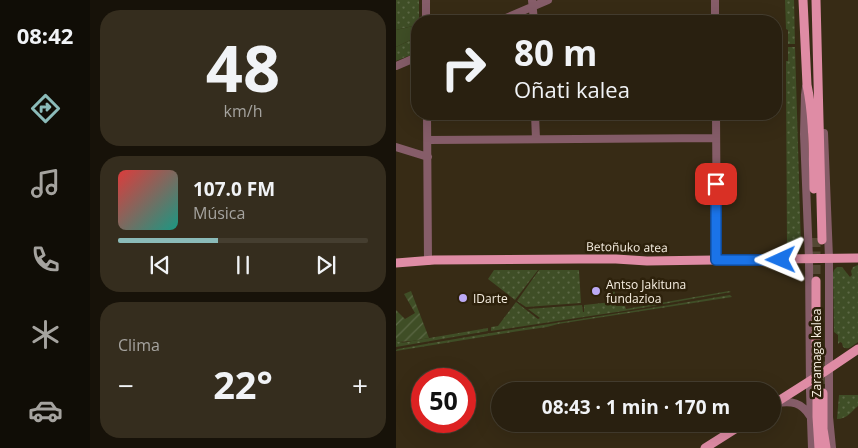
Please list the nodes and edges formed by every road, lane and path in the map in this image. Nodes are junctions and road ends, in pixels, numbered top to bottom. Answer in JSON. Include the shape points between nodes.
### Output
{"nodes":[{"id":1,"x":426,"y":0,"type":"edge"},
{"id":2,"x":548,"y":0,"type":"edge"},
{"id":3,"x":715,"y":0,"type":"edge"},
{"id":4,"x":803,"y":0,"type":"edge"},
{"id":5,"x":816,"y":0,"type":"edge"},
{"id":6,"x":533,"y":3,"type":"edge"},
{"id":7,"x":426,"y":15,"type":"edge"},
{"id":8,"x":510,"y":15,"type":"edge"},
{"id":9,"x":715,"y":15,"type":"edge"},
{"id":10,"x":411,"y":60,"type":"edge"},
{"id":11,"x":396,"y":66,"type":"edge"},
{"id":12,"x":807,"y":85,"type":"junction"},
{"id":13,"x":818,"y":87,"type":"junction"},
{"id":14,"x":427,"y":120,"type":"edge"},
{"id":15,"x":535,"y":120,"type":"edge"},
{"id":16,"x":716,"y":120,"type":"edge"},
{"id":17,"x":716,"y":138,"type":"junction"},
{"id":18,"x":536,"y":139,"type":"junction"},
{"id":19,"x":428,"y":140,"type":"junction"},
{"id":20,"x":396,"y":147,"type":"edge"},
{"id":21,"x":428,"y":157,"type":"junction"},
{"id":22,"x":829,"y":258,"type":"junction"},
{"id":23,"x":858,"y":258,"type":"edge"},
{"id":24,"x":809,"y":259,"type":"junction"},
{"id":25,"x":716,"y":260,"type":"junction"},
{"id":26,"x":428,"y":261,"type":"junction"},
{"id":27,"x":396,"y":263,"type":"edge"},
{"id":28,"x":819,"y":281,"type":"tunnel mouth"},
{"id":29,"x":819,"y":348,"type":"tunnel mouth"},
{"id":30,"x":858,"y":349,"type":"edge"},
{"id":31,"x":829,"y":369,"type":"junction"},
{"id":32,"x":810,"y":381,"type":"junction"},
{"id":33,"x":781,"y":400,"type":"edge"},
{"id":34,"x":781,"y":403,"type":"edge"},
{"id":35,"x":810,"y":417,"type":"junction"},
{"id":36,"x":730,"y":432,"type":"edge"},
{"id":37,"x":705,"y":448,"type":"edge"},
{"id":38,"x":812,"y":448,"type":"edge"},
{"id":39,"x":819,"y":448,"type":"edge"},
{"id":40,"x":826,"y":448,"type":"edge"},
{"id":41,"x":832,"y":448,"type":"edge"}],
"edges":[{"from":1,"to":7,"type":"street"},
{"from":2,"to":6,"type":"street"},
{"from":3,"to":9,"type":"street"},
{"from":4,"to":12,"type":"main road"},
{"from":5,"to":13,"type":"main road"},
{"from":6,"to":8,"type":"street"},
{"from":10,"to":11,"type":"street"},
{"from":12,"to":13,"type":"main road","via":[[819,239]]},
{"from":12,"to":24,"type":"street","name":"Zaramaga kalea","via":[[804,134]]},
{"from":13,"to":22,"type":"street","name":"Zaramaga kalea","via":[[823,109]]},
{"from":14,"to":19,"type":"street"},
{"from":15,"to":18,"type":"street"},
{"from":16,"to":17,"type":"street"},
{"from":17,"to":18,"type":"street"},
{"from":17,"to":25,"type":"street"},
{"from":18,"to":19,"type":"street"},
{"from":19,"to":21,"type":"street"},
{"from":20,"to":21,"type":"street"},
{"from":21,"to":26,"type":"street"},
{"from":22,"to":23,"type":"main road","name":"Betoñuko atea"},
{"from":22,"to":24,"type":"main road","name":"Betoñuko atea"},
{"from":22,"to":31,"type":"street","name":"Zaramaga kalea"},
{"from":24,"to":25,"type":"main road","name":"Betoñuko atea"},
{"from":24,"to":32,"type":"street","name":"Zaramaga kalea"},
{"from":25,"to":26,"type":"main road","name":"Betoñuko atea"},
{"from":26,"to":27,"type":"main road","name":"Betoñuko atea"},
{"from":28,"to":29,"type":"main road","name":"Zaramaga kalea"},
{"from":30,"to":31,"type":"main road"},
{"from":31,"to":32,"type":"main road"},
{"from":31,"to":41,"type":"street","name":"Zaramaga kalea"},
{"from":32,"to":33,"type":"main road"},
{"from":32,"to":35,"type":"street","name":"Zaramaga kalea"},
{"from":34,"to":35,"type":"street","via":[[798,404]]},
{"from":35,"to":38,"type":"street","name":"Zaramaga kalea"},
{"from":36,"to":37,"type":"main road"},
{"from":39,"to":40,"type":"main road","name":"Zaramaga kalea","via":[[817,417],[820,393]]}]}
